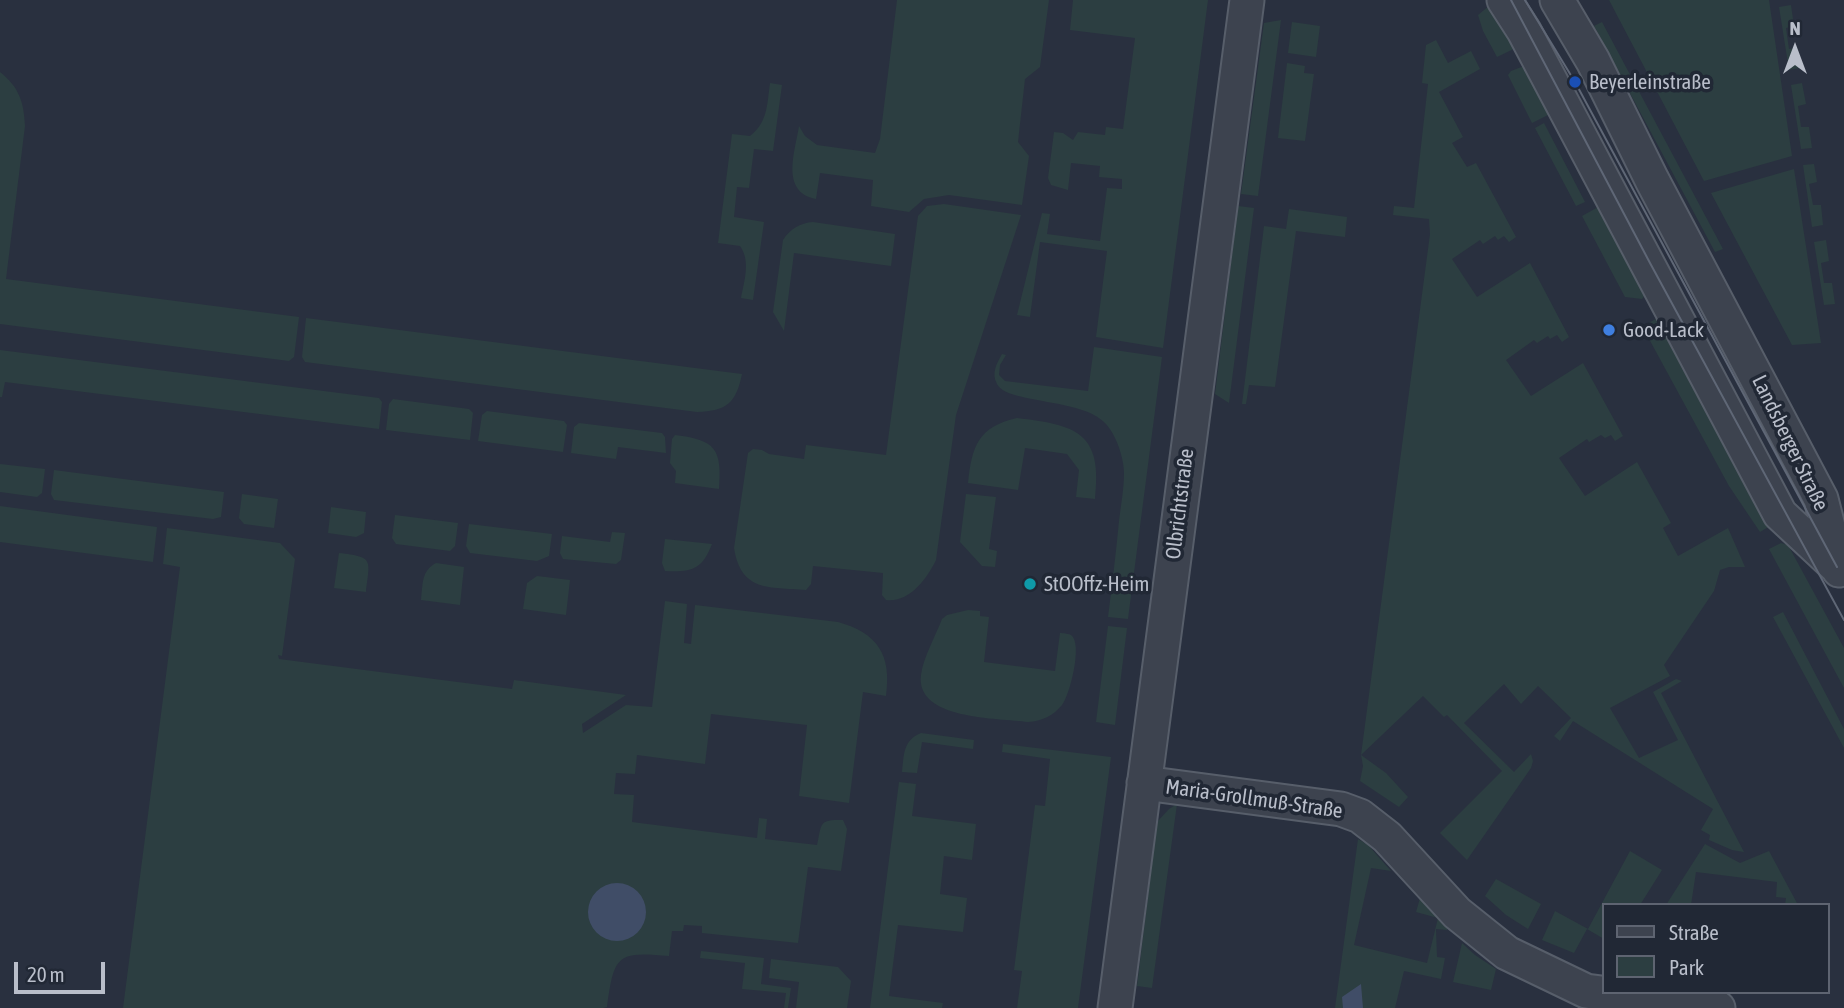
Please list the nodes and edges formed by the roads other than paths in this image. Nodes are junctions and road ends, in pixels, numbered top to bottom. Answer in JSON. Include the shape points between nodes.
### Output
{"nodes":[{"id":1,"x":1247,"y":0,"type":"edge"},
{"id":2,"x":1504,"y":0,"type":"edge"},
{"id":3,"x":1557,"y":0,"type":"edge"},
{"id":4,"x":1841,"y":573,"type":"edge"},
{"id":5,"x":1144,"y":783,"type":"junction"},
{"id":6,"x":1602,"y":993,"type":"edge"},
{"id":7,"x":1609,"y":994,"type":"edge"},
{"id":8,"x":1115,"y":1008,"type":"edge"},
{"id":9,"x":1718,"y":1008,"type":"edge"}],
"edges":[{"from":1,"to":5,"type":"street","name":"Olbrichtstraße"},
{"from":2,"to":4,"type":"street","name":"Landsberger Straße","via":[[1780,514]]},
{"from":3,"to":4,"type":"street","name":"Landsberger Straße","via":[[1821,499]]},
{"from":5,"to":6,"type":"street","name":"Maria-Grollmuß-Straße","via":[[1341,809],[1360,816],[1387,837],[1457,914],[1507,953],[1586,991]]},
{"from":5,"to":8,"type":"street","name":"Olbrichtstraße"},
{"from":7,"to":9,"type":"street","name":"Maria-Grollmuß-Straße"}]}
